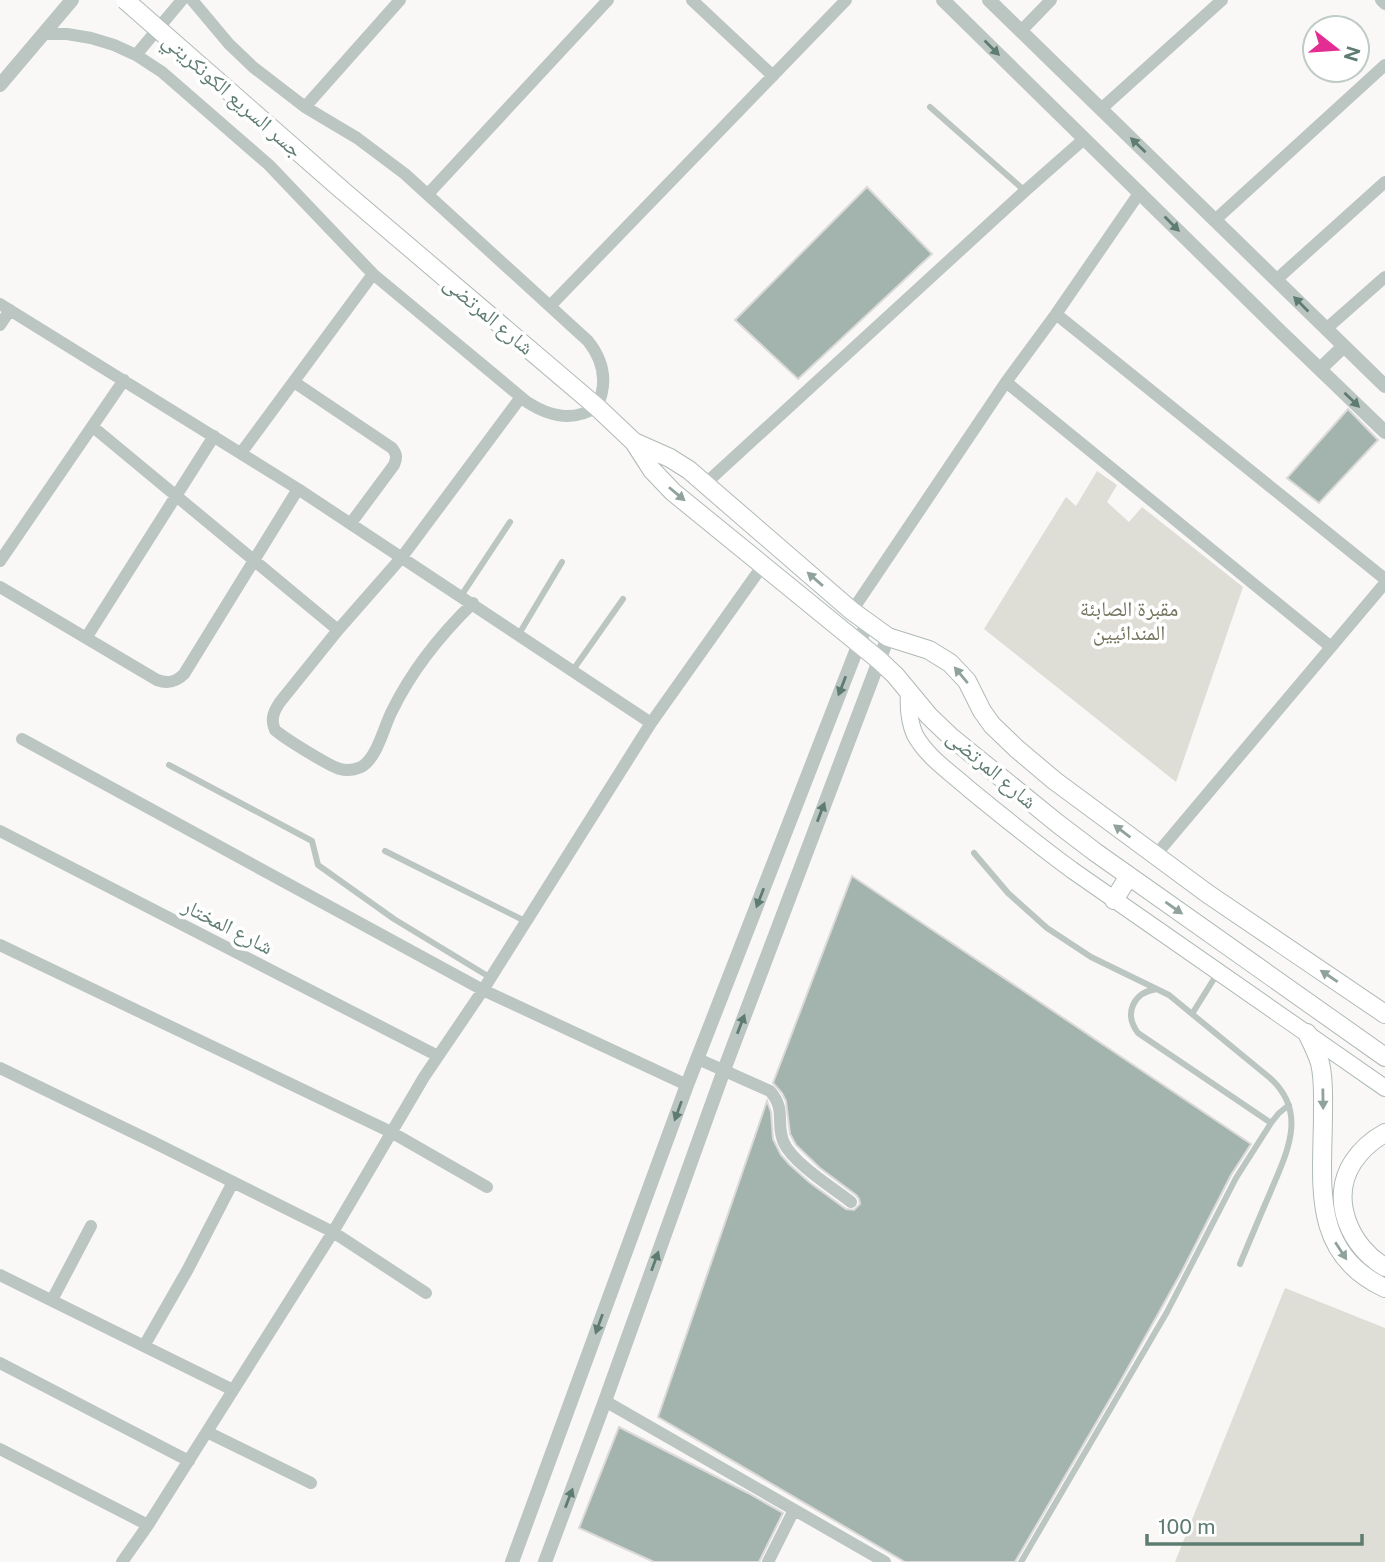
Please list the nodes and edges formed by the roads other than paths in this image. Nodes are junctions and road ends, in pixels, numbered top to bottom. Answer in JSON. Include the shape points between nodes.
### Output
{"nodes":[{"id":1,"x":72,"y":0,"type":"edge"},
{"id":2,"x":125,"y":0,"type":"edge"},
{"id":3,"x":182,"y":0,"type":"edge"},
{"id":4,"x":192,"y":0,"type":"edge"},
{"id":5,"x":400,"y":0,"type":"edge"},
{"id":6,"x":608,"y":0,"type":"edge"},
{"id":7,"x":692,"y":0,"type":"edge"},
{"id":8,"x":846,"y":0,"type":"edge"},
{"id":9,"x":943,"y":0,"type":"edge"},
{"id":10,"x":989,"y":0,"type":"edge"},
{"id":11,"x":1051,"y":0,"type":"edge"},
{"id":12,"x":1222,"y":0,"type":"edge"},
{"id":13,"x":1381,"y":0,"type":"edge"},
{"id":14,"x":1385,"y":4,"type":"edge"},
{"id":15,"x":1021,"y":31,"type":"junction"},
{"id":16,"x":43,"y":34,"type":"junction"},
{"id":17,"x":136,"y":55,"type":"junction"},
{"id":18,"x":1385,"y":65,"type":"edge"},
{"id":19,"x":773,"y":76,"type":"junction"},
{"id":20,"x":0,"y":85,"type":"edge"},
{"id":21,"x":305,"y":107,"type":"junction"},
{"id":22,"x":930,"y":107,"type":"dead end"},
{"id":23,"x":1101,"y":109,"type":"junction"},
{"id":24,"x":1084,"y":139,"type":"junction"},
{"id":25,"x":1385,"y":181,"type":"edge"},
{"id":26,"x":342,"y":190,"type":"joint"},
{"id":27,"x":1025,"y":191,"type":"junction"},
{"id":28,"x":1140,"y":192,"type":"junction"},
{"id":29,"x":428,"y":194,"type":"junction"},
{"id":30,"x":1215,"y":220,"type":"junction"},
{"id":31,"x":373,"y":274,"type":"junction"},
{"id":32,"x":1385,"y":277,"type":"edge"},
{"id":33,"x":1276,"y":280,"type":"junction"},
{"id":34,"x":550,"y":306,"type":"junction"},
{"id":35,"x":5,"y":307,"type":"edge"},
{"id":36,"x":1056,"y":314,"type":"junction"},
{"id":37,"x":0,"y":325,"type":"edge"},
{"id":38,"x":1326,"y":329,"type":"junction"},
{"id":39,"x":1343,"y":347,"type":"junction"},
{"id":40,"x":1320,"y":369,"type":"junction"},
{"id":41,"x":124,"y":380,"type":"junction"},
{"id":42,"x":293,"y":382,"type":"junction"},
{"id":43,"x":1006,"y":382,"type":"junction"},
{"id":44,"x":1385,"y":386,"type":"edge"},
{"id":45,"x":521,"y":397,"type":"junction"},
{"id":46,"x":597,"y":407,"type":"junction"},
{"id":47,"x":93,"y":427,"type":"junction"},
{"id":48,"x":1385,"y":432,"type":"edge"},
{"id":49,"x":214,"y":436,"type":"junction"},
{"id":50,"x":634,"y":442,"type":"junction"},
{"id":51,"x":241,"y":453,"type":"junction"},
{"id":52,"x":705,"y":484,"type":"junction"},
{"id":53,"x":298,"y":489,"type":"junction"},
{"id":54,"x":176,"y":497,"type":"junction"},
{"id":55,"x":510,"y":522,"type":"dead end"},
{"id":56,"x":351,"y":523,"type":"junction"},
{"id":57,"x":402,"y":557,"type":"junction"},
{"id":58,"x":0,"y":561,"type":"edge"},
{"id":59,"x":253,"y":561,"type":"junction"},
{"id":60,"x":562,"y":562,"type":"dead end"},
{"id":61,"x":763,"y":565,"type":"junction"},
{"id":62,"x":1385,"y":581,"type":"edge"},
{"id":63,"x":0,"y":587,"type":"edge"},
{"id":64,"x":461,"y":596,"type":"junction"},
{"id":65,"x":623,"y":598,"type":"dead end"},
{"id":66,"x":473,"y":603,"type":"junction"},
{"id":67,"x":852,"y":611,"type":"junction"},
{"id":68,"x":867,"y":623,"type":"junction"},
{"id":69,"x":338,"y":630,"type":"junction"},
{"id":70,"x":519,"y":634,"type":"junction"},
{"id":71,"x":888,"y":637,"type":"junction"},
{"id":72,"x":86,"y":638,"type":"junction"},
{"id":73,"x":859,"y":644,"type":"junction"},
{"id":74,"x":1331,"y":647,"type":"junction"},
{"id":75,"x":879,"y":660,"type":"junction"},
{"id":76,"x":573,"y":670,"type":"junction"},
{"id":77,"x":909,"y":692,"type":"junction"},
{"id":78,"x":651,"y":723,"type":"junction"},
{"id":79,"x":22,"y":739,"type":"dead end"},
{"id":80,"x":169,"y":765,"type":"dead end"},
{"id":81,"x":0,"y":831,"type":"edge"},
{"id":82,"x":385,"y":851,"type":"dead end"},
{"id":83,"x":974,"y":853,"type":"dead end"},
{"id":84,"x":1155,"y":856,"type":"junction"},
{"id":85,"x":1129,"y":876,"type":"junction"},
{"id":86,"x":1114,"y":900,"type":"junction"},
{"id":87,"x":527,"y":922,"type":"junction"},
{"id":88,"x":0,"y":944,"type":"edge"},
{"id":89,"x":1219,"y":972,"type":"junction"},
{"id":90,"x":491,"y":978,"type":"junction"},
{"id":91,"x":1159,"y":989,"type":"junction"},
{"id":92,"x":483,"y":990,"type":"junction"},
{"id":93,"x":1192,"y":1014,"type":"junction"},
{"id":94,"x":1385,"y":1014,"type":"edge"},
{"id":95,"x":1307,"y":1033,"type":"junction"},
{"id":96,"x":438,"y":1056,"type":"junction"},
{"id":97,"x":1385,"y":1057,"type":"edge"},
{"id":98,"x":698,"y":1059,"type":"junction"},
{"id":99,"x":0,"y":1068,"type":"edge"},
{"id":100,"x":724,"y":1070,"type":"junction"},
{"id":101,"x":687,"y":1085,"type":"junction"},
{"id":102,"x":1385,"y":1088,"type":"edge"},
{"id":103,"x":1289,"y":1105,"type":"junction"},
{"id":104,"x":1271,"y":1123,"type":"junction"},
{"id":105,"x":391,"y":1132,"type":"junction"},
{"id":106,"x":1385,"y":1133,"type":"edge"},
{"id":107,"x":233,"y":1182,"type":"junction"},
{"id":108,"x":486,"y":1187,"type":"dead end"},
{"id":109,"x":851,"y":1202,"type":"dead end"},
{"id":110,"x":91,"y":1226,"type":"dead end"},
{"id":111,"x":333,"y":1232,"type":"junction"},
{"id":112,"x":1240,"y":1264,"type":"dead end"},
{"id":113,"x":1385,"y":1267,"type":"edge"},
{"id":114,"x":0,"y":1275,"type":"edge"},
{"id":115,"x":1385,"y":1289,"type":"edge"},
{"id":116,"x":426,"y":1293,"type":"dead end"},
{"id":117,"x":52,"y":1300,"type":"junction"},
{"id":118,"x":144,"y":1346,"type":"junction"},
{"id":119,"x":0,"y":1363,"type":"edge"},
{"id":120,"x":233,"y":1390,"type":"junction"},
{"id":121,"x":605,"y":1401,"type":"junction"},
{"id":122,"x":207,"y":1432,"type":"junction"},
{"id":123,"x":0,"y":1449,"type":"edge"},
{"id":124,"x":189,"y":1461,"type":"junction"},
{"id":125,"x":311,"y":1483,"type":"dead end"},
{"id":126,"x":794,"y":1510,"type":"junction"},
{"id":127,"x":148,"y":1525,"type":"junction"},
{"id":128,"x":122,"y":1562,"type":"edge"},
{"id":129,"x":512,"y":1562,"type":"edge"},
{"id":130,"x":545,"y":1562,"type":"edge"},
{"id":131,"x":768,"y":1562,"type":"edge"},
{"id":132,"x":886,"y":1562,"type":"edge"},
{"id":133,"x":1021,"y":1562,"type":"edge"}],
"edges":[{"from":1,"to":16,"type":"street"},
{"from":2,"to":26,"type":"main road","name":"جسر السريع الكونكريتي","bridge":true},
{"from":3,"to":17,"type":"street"},
{"from":4,"to":21,"type":"street","via":[[253,67]]},
{"from":5,"to":21,"type":"street"},
{"from":6,"to":29,"type":"street"},
{"from":7,"to":19,"type":"street"},
{"from":8,"to":19,"type":"street"},
{"from":9,"to":24,"type":"street","one_way":true},
{"from":10,"to":15,"type":"street"},
{"from":11,"to":15,"type":"street"},
{"from":12,"to":23,"type":"street"},
{"from":13,"to":14,"type":"street"},
{"from":15,"to":23,"type":"street"},
{"from":16,"to":17,"type":"street","via":[[91,38]]},
{"from":16,"to":20,"type":"street"},
{"from":17,"to":31,"type":"street","via":[[189,94],[269,165]]},
{"from":18,"to":30,"type":"street"},
{"from":19,"to":34,"type":"street"},
{"from":21,"to":29,"type":"street","via":[[382,155]]},
{"from":22,"to":27,"type":"lane"},
{"from":30,"to":23,"type":"street","one_way":true},
{"from":24,"to":27,"type":"street"},
{"from":24,"to":28,"type":"street"},
{"from":25,"to":33,"type":"street"},
{"from":26,"to":46,"type":"main road","name":"شارع المرتضى"},
{"from":27,"to":52,"type":"street"},
{"from":28,"to":36,"type":"street"},
{"from":28,"to":40,"type":"street","one_way":true},
{"from":29,"to":34,"type":"street"},
{"from":30,"to":33,"type":"street"},
{"from":31,"to":42,"type":"street"},
{"from":31,"to":45,"type":"street"},
{"from":32,"to":38,"type":"street"},
{"from":38,"to":33,"type":"street","one_way":true},
{"from":34,"to":46,"type":"street","via":[[599,358],[604,388]]},
{"from":35,"to":37,"type":"street"},
{"from":35,"to":41,"type":"street"},
{"from":36,"to":43,"type":"street"},
{"from":36,"to":62,"type":"street"},
{"from":38,"to":39,"type":"street"},
{"from":39,"to":40,"type":"street"},
{"from":39,"to":44,"type":"street"},
{"from":40,"to":48,"type":"street","one_way":true},
{"from":41,"to":47,"type":"street"},
{"from":41,"to":49,"type":"street"},
{"from":42,"to":51,"type":"street"},
{"from":42,"to":56,"type":"street","via":[[395,451],[394,465]]},
{"from":43,"to":67,"type":"street"},
{"from":43,"to":74,"type":"street"},
{"from":45,"to":46,"type":"street","via":[[561,416],[580,415]]},
{"from":45,"to":57,"type":"street"},
{"from":46,"to":50,"type":"main road","name":"شارع المرتضى"},
{"from":47,"to":54,"type":"street"},
{"from":47,"to":58,"type":"street"},
{"from":49,"to":51,"type":"street"},
{"from":49,"to":54,"type":"street"},
{"from":50,"to":52,"type":"main road","name":"شارع المرتضى","via":[[660,452]]},
{"from":50,"to":61,"type":"main road","name":"شارع المرتضى","one_way":true,"via":[[667,486]]},
{"from":51,"to":53,"type":"street"},
{"from":67,"to":52,"type":"main road","name":"شارع المرتضى","one_way":true},
{"from":53,"to":56,"type":"street"},
{"from":53,"to":59,"type":"street"},
{"from":54,"to":59,"type":"street"},
{"from":54,"to":72,"type":"street"},
{"from":55,"to":64,"type":"lane"},
{"from":56,"to":57,"type":"street"},
{"from":57,"to":64,"type":"street"},
{"from":57,"to":69,"type":"street"},
{"from":59,"to":69,"type":"street"},
{"from":59,"to":72,"type":"street","via":[[184,674],[174,681],[157,680]]},
{"from":60,"to":70,"type":"lane"},
{"from":61,"to":73,"type":"main road","name":"شارع المرتضى"},
{"from":61,"to":78,"type":"street"},
{"from":62,"to":74,"type":"street"},
{"from":63,"to":72,"type":"street"},
{"from":64,"to":66,"type":"street"},
{"from":65,"to":76,"type":"lane"},
{"from":66,"to":69,"type":"street","via":[[416,668],[371,758],[351,770],[336,768],[279,734],[272,720],[279,702]]},
{"from":66,"to":70,"type":"street"},
{"from":67,"to":68,"type":"main road","name":"شارع المرتضى"},
{"from":68,"to":71,"type":"main road","name":"شارع المرتضى"},
{"from":68,"to":73,"type":"street"},
{"from":70,"to":76,"type":"street"},
{"from":71,"to":75,"type":"street"},
{"from":84,"to":71,"type":"main road","name":"شارع المرتضى","one_way":true,"via":[[1017,749],[987,719],[967,681],[950,663],[929,650]]},
{"from":73,"to":75,"type":"main road","name":"شارع المرتضى"},
{"from":73,"to":98,"type":"street","one_way":true},
{"from":74,"to":84,"type":"street"},
{"from":75,"to":77,"type":"main road","name":"شارع المرتضى"},
{"from":100,"to":75,"type":"street","one_way":true},
{"from":76,"to":78,"type":"street"},
{"from":77,"to":85,"type":"main road","name":"شارع المرتضى","via":[[951,737]]},
{"from":77,"to":86,"type":"main road","via":[[915,735],[933,757]]},
{"from":78,"to":87,"type":"street"},
{"from":79,"to":92,"type":"street"},
{"from":80,"to":90,"type":"lane","via":[[312,841],[318,865],[394,919]]},
{"from":81,"to":96,"type":"street","name":"شارع المختار"},
{"from":82,"to":87,"type":"lane"},
{"from":83,"to":91,"type":"lane","via":[[1008,893],[1047,928],[1091,957]]},
{"from":94,"to":84,"type":"main road","name":"شارع المرتضى","one_way":true},
{"from":85,"to":86,"type":"main road"},
{"from":85,"to":97,"type":"main road","name":"شارع المرتضى","one_way":true},
{"from":86,"to":89,"type":"main road"},
{"from":87,"to":90,"type":"street"},
{"from":88,"to":105,"type":"street"},
{"from":89,"to":93,"type":"lane"},
{"from":89,"to":95,"type":"main road"},
{"from":90,"to":92,"type":"street"},
{"from":91,"to":93,"type":"lane"},
{"from":91,"to":104,"type":"lane","via":[[1143,993],[1133,1006],[1131,1017],[1138,1033]]},
{"from":92,"to":96,"type":"street"},
{"from":92,"to":101,"type":"street"},
{"from":93,"to":103,"type":"lane","via":[[1275,1083]]},
{"from":95,"to":102,"type":"main road"},
{"from":95,"to":115,"type":"main road","one_way":true,"via":[[1323,1083],[1323,1195],[1328,1224],[1340,1251],[1359,1273]]},
{"from":96,"to":105,"type":"street"},
{"from":98,"to":100,"type":"street"},
{"from":98,"to":101,"type":"street"},
{"from":99,"to":107,"type":"street"},
{"from":100,"to":109,"type":"street","via":[[770,1091],[780,1108],[781,1136],[788,1150]]},
{"from":121,"to":100,"type":"street","one_way":true},
{"from":101,"to":129,"type":"street","one_way":true},
{"from":103,"to":104,"type":"lane"},
{"from":103,"to":112,"type":"lane","via":[[1292,1128],[1287,1150]]},
{"from":104,"to":133,"type":"lane"},
{"from":105,"to":108,"type":"street"},
{"from":105,"to":111,"type":"street"},
{"from":106,"to":113,"type":"main road","via":[[1352,1163],[1343,1198],[1352,1235],[1367,1255]]},
{"from":107,"to":111,"type":"street"},
{"from":107,"to":118,"type":"street"},
{"from":110,"to":117,"type":"street"},
{"from":111,"to":116,"type":"street"},
{"from":111,"to":120,"type":"street"},
{"from":114,"to":117,"type":"street"},
{"from":117,"to":118,"type":"street"},
{"from":118,"to":120,"type":"street"},
{"from":119,"to":124,"type":"street"},
{"from":120,"to":122,"type":"street"},
{"from":121,"to":126,"type":"street"},
{"from":130,"to":121,"type":"street","one_way":true},
{"from":122,"to":124,"type":"street"},
{"from":122,"to":125,"type":"street"},
{"from":123,"to":127,"type":"street"},
{"from":124,"to":127,"type":"street"},
{"from":126,"to":131,"type":"street"},
{"from":126,"to":132,"type":"street"},
{"from":127,"to":128,"type":"street"}]}
